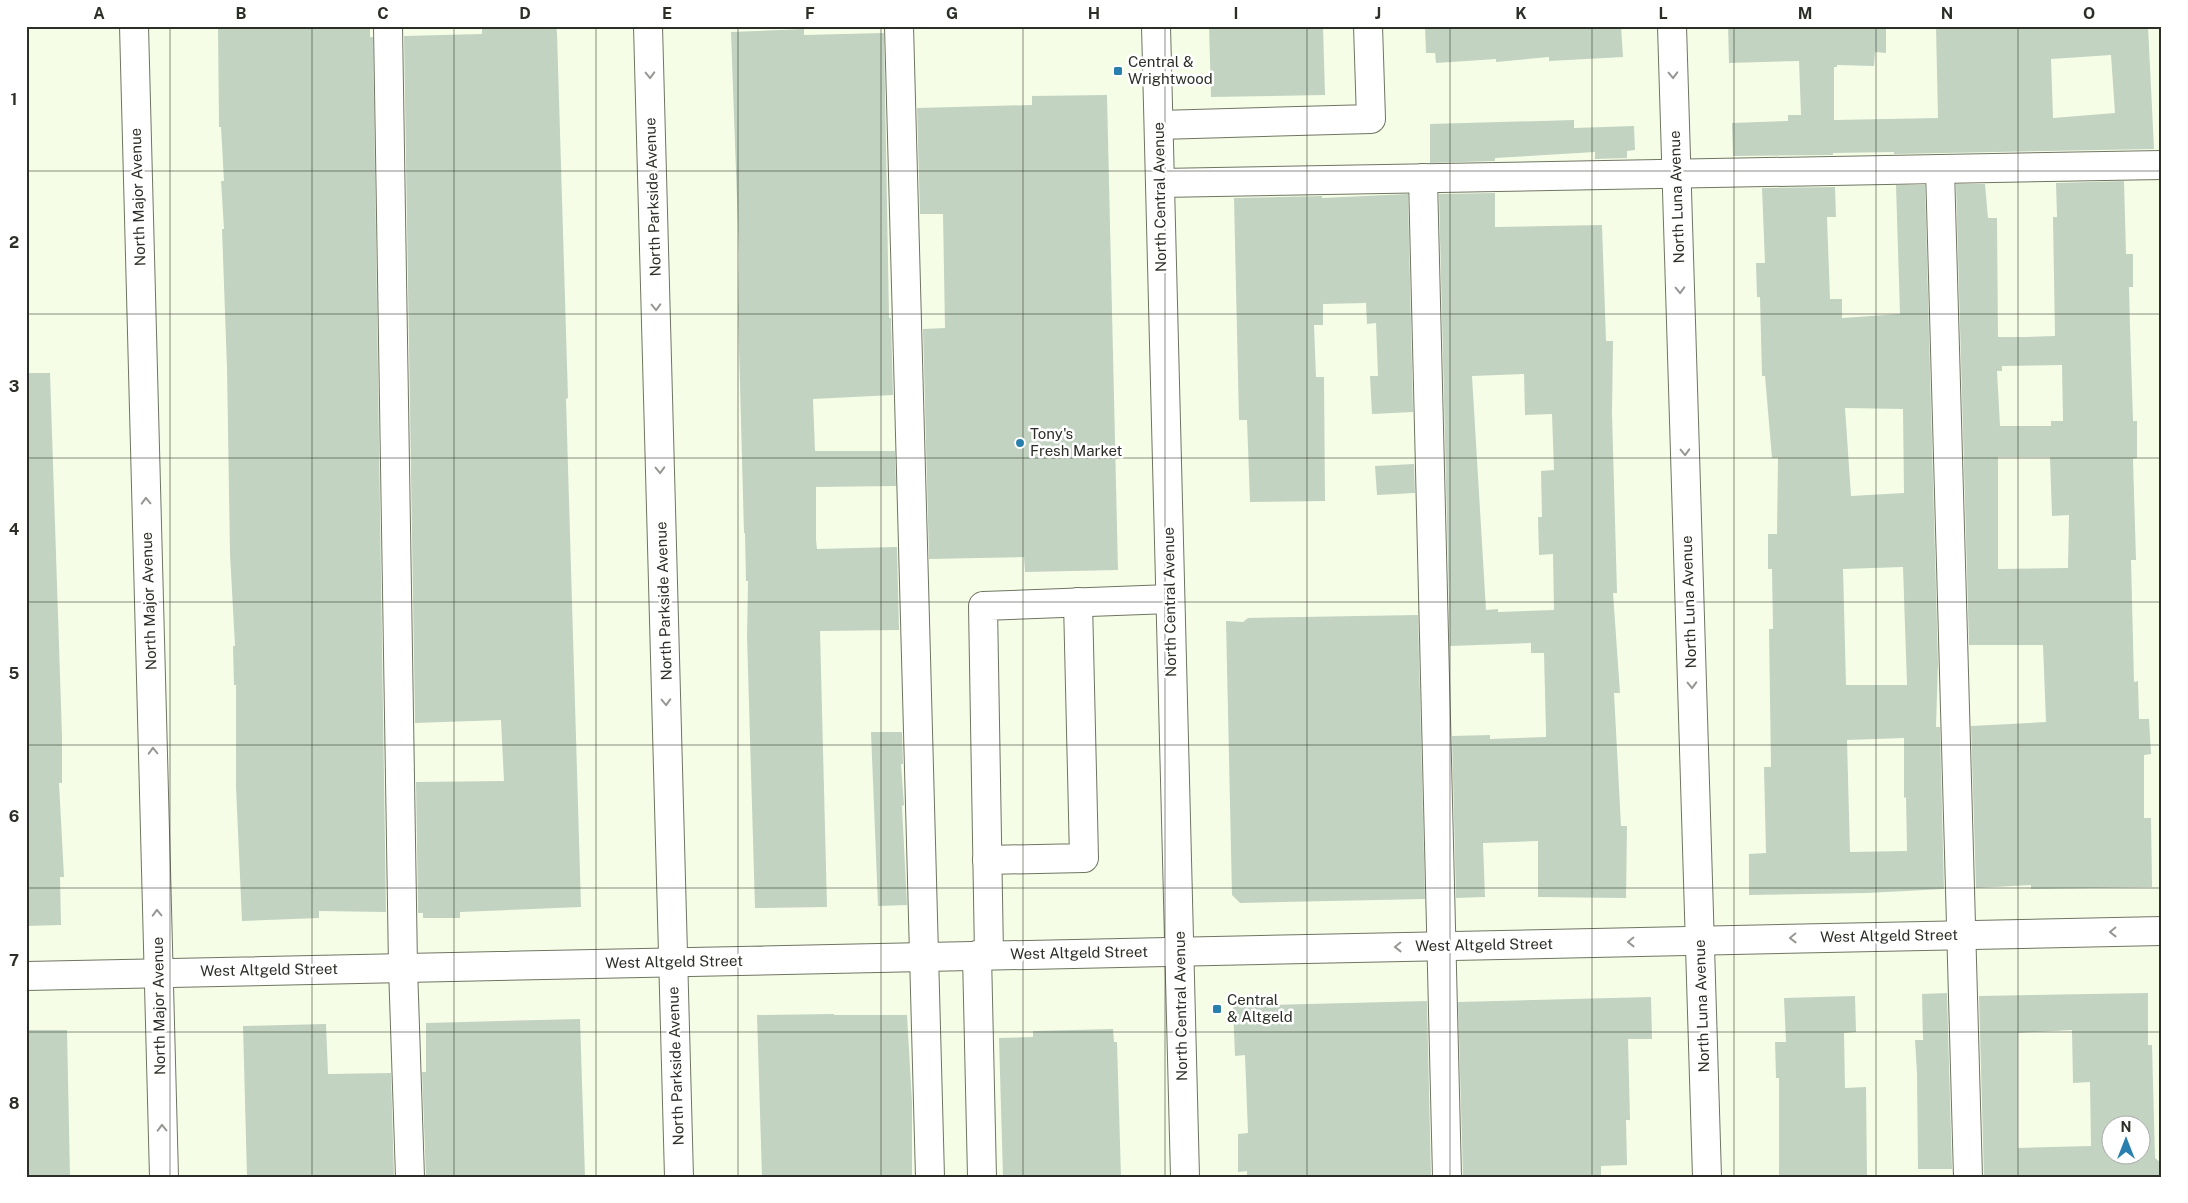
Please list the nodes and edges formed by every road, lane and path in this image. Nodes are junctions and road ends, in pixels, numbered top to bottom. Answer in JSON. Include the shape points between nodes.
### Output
{"nodes":[{"id":1,"x":134,"y":26,"type":"edge"},
{"id":2,"x":388,"y":26,"type":"edge"},
{"id":3,"x":648,"y":26,"type":"edge"},
{"id":4,"x":899,"y":26,"type":"edge"},
{"id":5,"x":1156,"y":26,"type":"edge"},
{"id":6,"x":1368,"y":26,"type":"edge"},
{"id":7,"x":1672,"y":26,"type":"edge"},
{"id":8,"x":1158,"y":125,"type":"junction"},
{"id":9,"x":2162,"y":165,"type":"edge"},
{"id":10,"x":1940,"y":169,"type":"junction"},
{"id":11,"x":1676,"y":174,"type":"junction"},
{"id":12,"x":1423,"y":178,"type":"junction"},
{"id":13,"x":1160,"y":183,"type":"junction"},
{"id":14,"x":1170,"y":599,"type":"junction"},
{"id":15,"x":1078,"y":602,"type":"junction"},
{"id":16,"x":987,"y":860,"type":"junction"},
{"id":17,"x":2162,"y":931,"type":"edge"},
{"id":18,"x":1961,"y":935,"type":"junction"},
{"id":19,"x":1700,"y":940,"type":"junction"},
{"id":20,"x":1442,"y":946,"type":"junction"},
{"id":21,"x":1179,"y":951,"type":"junction"},
{"id":22,"x":983,"y":955,"type":"junction"},
{"id":23,"x":924,"y":956,"type":"junction"},
{"id":24,"x":673,"y":962,"type":"junction"},
{"id":25,"x":403,"y":967,"type":"junction"},
{"id":26,"x":158,"y":973,"type":"junction"},
{"id":27,"x":26,"y":976,"type":"edge"},
{"id":28,"x":164,"y":1177,"type":"edge"},
{"id":29,"x":410,"y":1177,"type":"edge"},
{"id":30,"x":679,"y":1177,"type":"edge"},
{"id":31,"x":930,"y":1177,"type":"edge"},
{"id":32,"x":982,"y":1177,"type":"edge"},
{"id":33,"x":1185,"y":1177,"type":"edge"},
{"id":34,"x":1448,"y":1177,"type":"edge"},
{"id":35,"x":1707,"y":1177,"type":"edge"},
{"id":36,"x":1968,"y":1177,"type":"edge"}],
"edges":[{"from":26,"to":1,"type":"street","name":"North Major Avenue","one_way":true},
{"from":2,"to":25,"type":"street"},
{"from":3,"to":24,"type":"street","name":"North Parkside Avenue","one_way":true},
{"from":4,"to":23,"type":"street"},
{"from":5,"to":8,"type":"street","name":"North Central Avenue"},
{"from":6,"to":8,"type":"street","via":[[1371,119]]},
{"from":7,"to":11,"type":"street","name":"North Luna Avenue","one_way":true},
{"from":8,"to":13,"type":"street","name":"North Central Avenue"},
{"from":9,"to":10,"type":"street"},
{"from":10,"to":11,"type":"street"},
{"from":10,"to":18,"type":"street"},
{"from":11,"to":12,"type":"street"},
{"from":11,"to":19,"type":"street","name":"North Luna Avenue","one_way":true},
{"from":12,"to":13,"type":"street"},
{"from":12,"to":20,"type":"street"},
{"from":13,"to":14,"type":"street","name":"North Central Avenue"},
{"from":14,"to":15,"type":"street"},
{"from":14,"to":21,"type":"street","name":"North Central Avenue"},
{"from":15,"to":16,"type":"street","via":[[983,606]]},
{"from":15,"to":16,"type":"street","via":[[1084,858]]},
{"from":16,"to":22,"type":"street"},
{"from":17,"to":18,"type":"street","name":"West Altgeld Street","one_way":true},
{"from":18,"to":19,"type":"street","name":"West Altgeld Street","one_way":true},
{"from":18,"to":36,"type":"street"},
{"from":19,"to":20,"type":"street","name":"West Altgeld Street","one_way":true},
{"from":19,"to":35,"type":"street","name":"North Luna Avenue"},
{"from":20,"to":21,"type":"street","name":"West Altgeld Street","one_way":true},
{"from":20,"to":34,"type":"street"},
{"from":21,"to":22,"type":"street","name":"West Altgeld Street"},
{"from":21,"to":33,"type":"street","name":"North Central Avenue"},
{"from":22,"to":23,"type":"street","name":"West Altgeld Street"},
{"from":22,"to":32,"type":"street"},
{"from":23,"to":24,"type":"street","name":"West Altgeld Street"},
{"from":23,"to":31,"type":"street"},
{"from":24,"to":25,"type":"street","name":"West Altgeld Street"},
{"from":24,"to":30,"type":"street","name":"North Parkside Avenue"},
{"from":25,"to":26,"type":"street","name":"West Altgeld Street"},
{"from":25,"to":29,"type":"street"},
{"from":26,"to":27,"type":"street","name":"West Altgeld Street"},
{"from":28,"to":26,"type":"street","name":"North Major Avenue","one_way":true}]}
